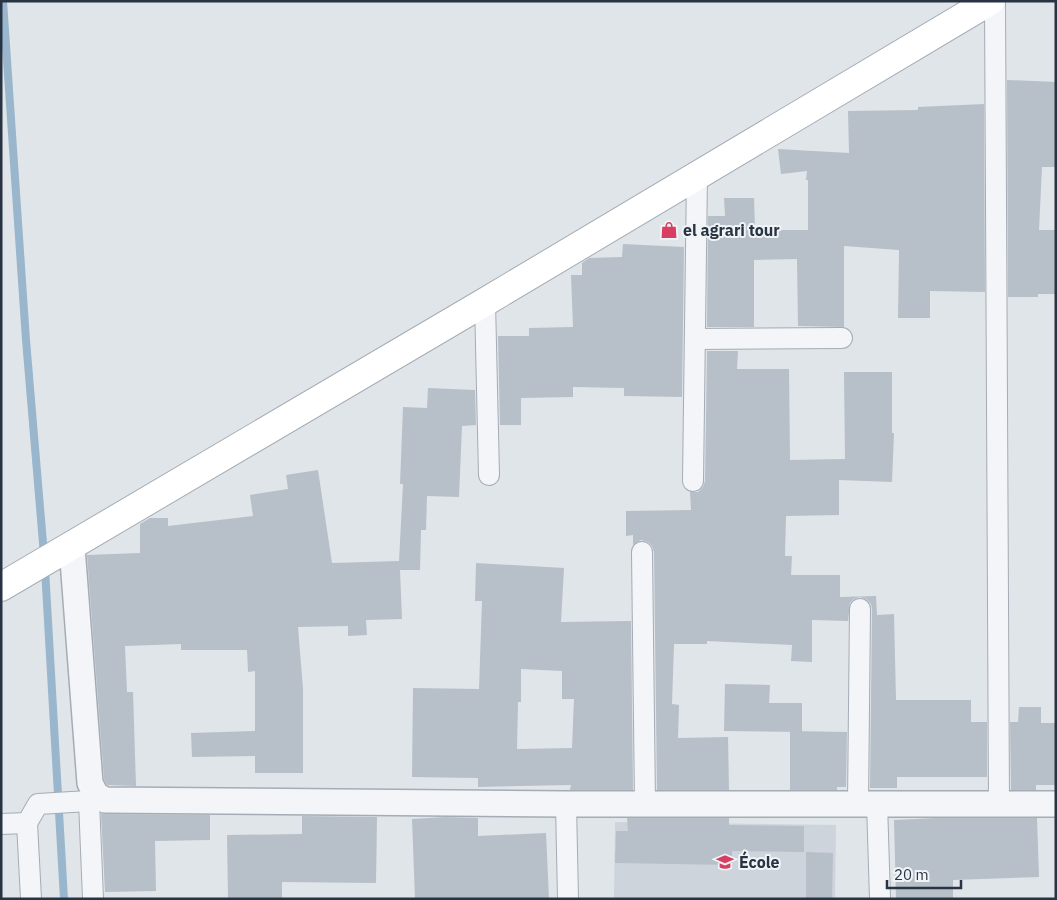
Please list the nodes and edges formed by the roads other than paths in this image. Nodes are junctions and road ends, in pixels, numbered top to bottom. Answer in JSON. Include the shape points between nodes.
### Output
{"nodes":[{"id":1,"x":990,"y":1,"type":"edge"},
{"id":2,"x":995,"y":1,"type":"edge"},
{"id":3,"x":697,"y":175,"type":"junction"},
{"id":4,"x":485,"y":302,"type":"junction"},
{"id":5,"x":842,"y":338,"type":"dead end"},
{"id":6,"x":695,"y":339,"type":"junction"},
{"id":7,"x":489,"y":475,"type":"dead end"},
{"id":8,"x":693,"y":481,"type":"dead end"},
{"id":9,"x":72,"y":547,"type":"junction"},
{"id":10,"x":642,"y":552,"type":"dead end"},
{"id":11,"x":1,"y":587,"type":"edge"},
{"id":12,"x":860,"y":609,"type":"dead end"},
{"id":13,"x":92,"y":798,"type":"junction"},
{"id":14,"x":867,"y":803,"type":"junction"},
{"id":15,"x":566,"y":804,"type":"junction"},
{"id":16,"x":645,"y":804,"type":"junction"},
{"id":17,"x":999,"y":804,"type":"junction"},
{"id":18,"x":1056,"y":804,"type":"edge"},
{"id":19,"x":27,"y":823,"type":"junction"},
{"id":20,"x":1,"y":824,"type":"edge"},
{"id":21,"x":31,"y":899,"type":"edge"},
{"id":22,"x":93,"y":899,"type":"edge"},
{"id":23,"x":568,"y":899,"type":"edge"},
{"id":24,"x":880,"y":899,"type":"edge"}],
"edges":[{"from":1,"to":3,"type":"main road"},
{"from":2,"to":17,"type":"street"},
{"from":3,"to":4,"type":"main road"},
{"from":3,"to":6,"type":"street"},
{"from":4,"to":7,"type":"street"},
{"from":4,"to":9,"type":"main road"},
{"from":5,"to":6,"type":"street"},
{"from":6,"to":8,"type":"street"},
{"from":9,"to":11,"type":"main road"},
{"from":9,"to":13,"type":"street"},
{"from":10,"to":16,"type":"street"},
{"from":12,"to":14,"type":"street"},
{"from":13,"to":15,"type":"street","via":[[120,801]]},
{"from":13,"to":19,"type":"street","via":[[38,804]]},
{"from":13,"to":22,"type":"street"},
{"from":14,"to":16,"type":"street"},
{"from":14,"to":17,"type":"street"},
{"from":14,"to":24,"type":"street"},
{"from":15,"to":16,"type":"street"},
{"from":15,"to":23,"type":"street"},
{"from":17,"to":18,"type":"street"},
{"from":19,"to":20,"type":"street"},
{"from":19,"to":21,"type":"street"}]}
